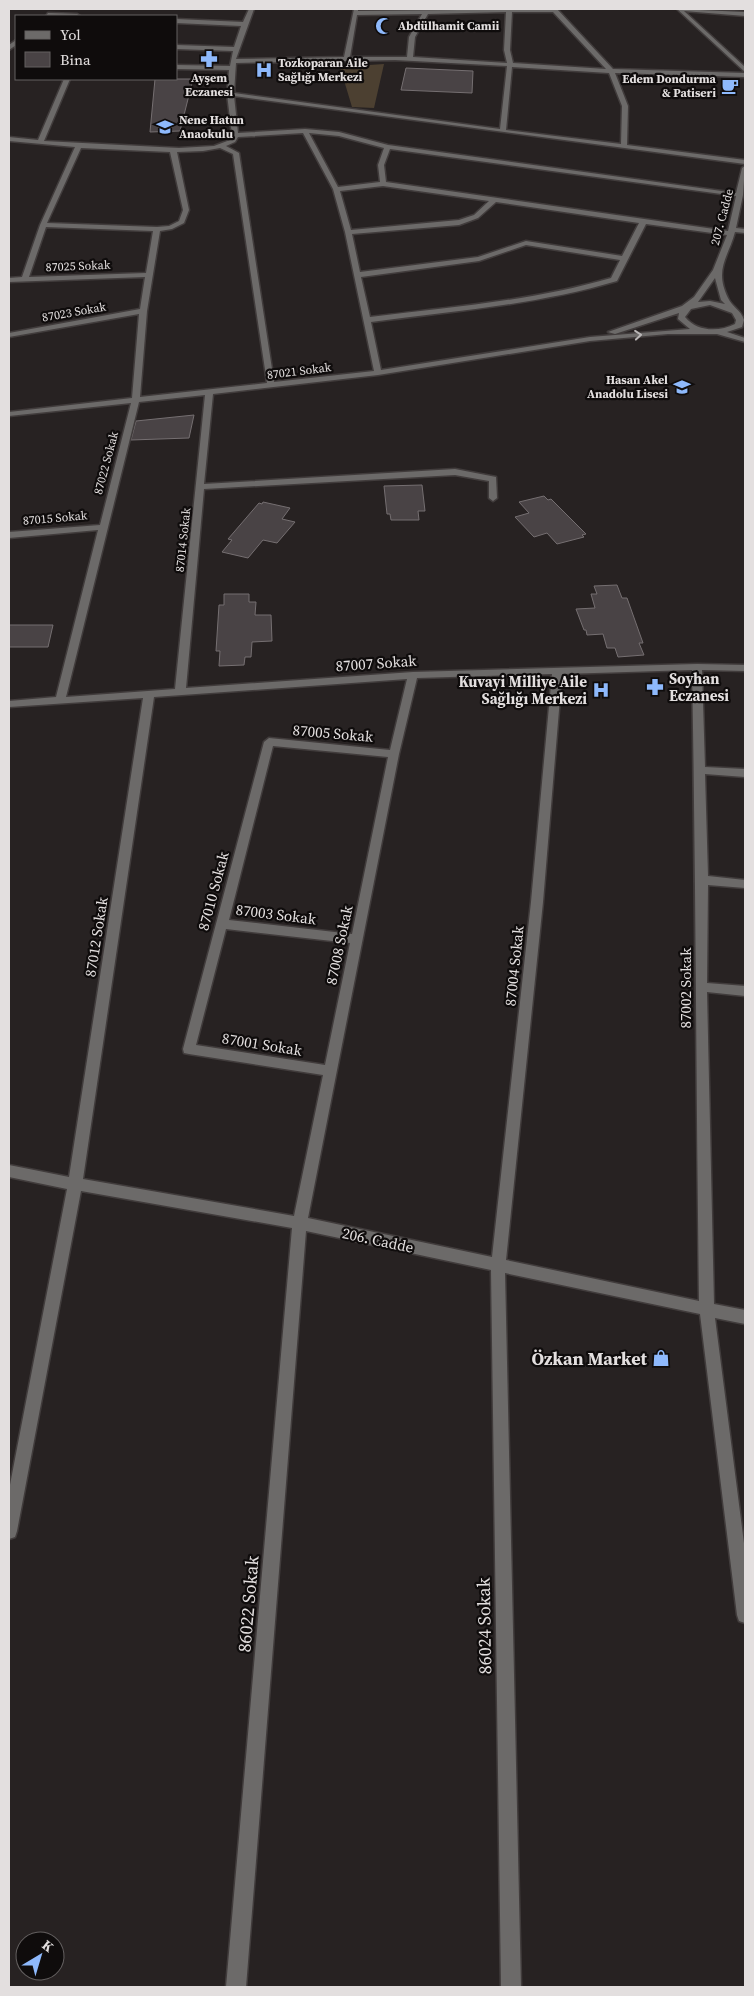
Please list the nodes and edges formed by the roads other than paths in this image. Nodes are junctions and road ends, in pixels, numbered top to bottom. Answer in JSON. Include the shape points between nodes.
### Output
{"nodes":[{"id":1,"x":251,"y":9,"type":"edge"},
{"id":2,"x":680,"y":9,"type":"edge"},
{"id":3,"x":509,"y":10,"type":"edge"},
{"id":4,"x":555,"y":10,"type":"edge"},
{"id":5,"x":356,"y":11,"type":"edge"},
{"id":6,"x":426,"y":12,"type":"junction"},
{"id":7,"x":47,"y":13,"type":"edge"},
{"id":8,"x":745,"y":14,"type":"edge"},
{"id":9,"x":67,"y":15,"type":"edge"},
{"id":10,"x":178,"y":21,"type":"edge"},
{"id":11,"x":244,"y":24,"type":"junction"},
{"id":12,"x":14,"y":42,"type":"edge"},
{"id":13,"x":178,"y":47,"type":"edge"},
{"id":14,"x":9,"y":48,"type":"edge"},
{"id":15,"x":235,"y":49,"type":"junction"},
{"id":16,"x":410,"y":58,"type":"junction"},
{"id":17,"x":347,"y":59,"type":"junction"},
{"id":18,"x":510,"y":63,"type":"junction"},
{"id":19,"x":232,"y":65,"type":"junction"},
{"id":20,"x":178,"y":67,"type":"edge"},
{"id":21,"x":745,"y":70,"type":"edge"},
{"id":22,"x":611,"y":71,"type":"junction"},
{"id":23,"x":745,"y":76,"type":"edge"},
{"id":24,"x":67,"y":80,"type":"edge"},
{"id":25,"x":230,"y":94,"type":"junction"},
{"id":26,"x":304,"y":131,"type":"junction"},
{"id":27,"x":503,"y":131,"type":"junction"},
{"id":28,"x":235,"y":135,"type":"junction"},
{"id":29,"x":9,"y":140,"type":"edge"},
{"id":30,"x":40,"y":143,"type":"junction"},
{"id":31,"x":78,"y":147,"type":"junction"},
{"id":32,"x":223,"y":147,"type":"junction"},
{"id":33,"x":388,"y":147,"type":"junction"},
{"id":34,"x":624,"y":147,"type":"junction"},
{"id":35,"x":173,"y":150,"type":"junction"},
{"id":36,"x":745,"y":162,"type":"edge"},
{"id":37,"x":745,"y":168,"type":"edge"},
{"id":38,"x":383,"y":184,"type":"junction"},
{"id":39,"x":744,"y":186,"type":"edge"},
{"id":40,"x":336,"y":189,"type":"junction"},
{"id":41,"x":740,"y":195,"type":"junction"},
{"id":42,"x":495,"y":199,"type":"junction"},
{"id":43,"x":643,"y":222,"type":"junction"},
{"id":44,"x":43,"y":225,"type":"junction"},
{"id":45,"x":157,"y":229,"type":"junction"},
{"id":46,"x":745,"y":231,"type":"edge"},
{"id":47,"x":348,"y":232,"type":"junction"},
{"id":48,"x":732,"y":232,"type":"junction"},
{"id":49,"x":625,"y":259,"type":"junction"},
{"id":50,"x":717,"y":270,"type":"junction"},
{"id":51,"x":148,"y":275,"type":"junction"},
{"id":52,"x":356,"y":275,"type":"junction"},
{"id":53,"x":24,"y":279,"type":"junction"},
{"id":54,"x":9,"y":280,"type":"edge"},
{"id":55,"x":685,"y":308,"type":"junction"},
{"id":56,"x":143,"y":311,"type":"junction"},
{"id":57,"x":742,"y":316,"type":"edge"},
{"id":58,"x":366,"y":320,"type":"junction"},
{"id":59,"x":745,"y":322,"type":"edge"},
{"id":60,"x":716,"y":332,"type":"junction"},
{"id":61,"x":9,"y":335,"type":"edge"},
{"id":62,"x":590,"y":339,"type":"junction"},
{"id":63,"x":745,"y":340,"type":"edge"},
{"id":64,"x":378,"y":373,"type":"junction"},
{"id":65,"x":271,"y":386,"type":"junction"},
{"id":66,"x":210,"y":391,"type":"junction"},
{"id":67,"x":136,"y":399,"type":"junction"},
{"id":68,"x":9,"y":414,"type":"edge"},
{"id":69,"x":200,"y":487,"type":"junction"},
{"id":70,"x":493,"y":498,"type":"dead end"},
{"id":71,"x":103,"y":527,"type":"junction"},
{"id":72,"x":9,"y":535,"type":"edge"},
{"id":73,"x":697,"y":667,"type":"junction"},
{"id":74,"x":745,"y":668,"type":"edge"},
{"id":75,"x":557,"y":671,"type":"junction"},
{"id":76,"x":413,"y":675,"type":"junction"},
{"id":77,"x":180,"y":692,"type":"junction"},
{"id":78,"x":149,"y":695,"type":"junction"},
{"id":79,"x":60,"y":700,"type":"junction"},
{"id":80,"x":9,"y":704,"type":"edge"},
{"id":81,"x":269,"y":742,"type":"joint"},
{"id":82,"x":394,"y":754,"type":"junction"},
{"id":83,"x":701,"y":770,"type":"junction"},
{"id":84,"x":745,"y":773,"type":"edge"},
{"id":85,"x":702,"y":880,"type":"junction"},
{"id":86,"x":745,"y":884,"type":"edge"},
{"id":87,"x":222,"y":924,"type":"junction"},
{"id":88,"x":356,"y":940,"type":"junction"},
{"id":89,"x":701,"y":987,"type":"junction"},
{"id":90,"x":745,"y":991,"type":"edge"},
{"id":91,"x":189,"y":1049,"type":"joint"},
{"id":92,"x":330,"y":1071,"type":"junction"},
{"id":93,"x":9,"y":1170,"type":"edge"},
{"id":94,"x":75,"y":1184,"type":"junction"},
{"id":95,"x":300,"y":1223,"type":"junction"},
{"id":96,"x":498,"y":1265,"type":"junction"},
{"id":97,"x":707,"y":1310,"type":"junction"},
{"id":98,"x":745,"y":1317,"type":"edge"},
{"id":99,"x":9,"y":1530,"type":"edge"},
{"id":100,"x":745,"y":1615,"type":"edge"},
{"id":101,"x":236,"y":1987,"type":"edge"},
{"id":102,"x":511,"y":1987,"type":"edge"}],
"edges":[{"from":1,"to":11,"type":"street"},
{"from":2,"to":8,"type":"street"},
{"from":2,"to":21,"type":"street"},
{"from":3,"to":4,"type":"street"},
{"from":3,"to":6,"type":"street"},
{"from":3,"to":18,"type":"street","via":[[507,50]]},
{"from":4,"to":22,"type":"street"},
{"from":5,"to":6,"type":"street"},
{"from":5,"to":17,"type":"street"},
{"from":6,"to":16,"type":"street","via":[[412,37]]},
{"from":7,"to":9,"type":"street"},
{"from":10,"to":11,"type":"street"},
{"from":11,"to":15,"type":"street"},
{"from":12,"to":14,"type":"street"},
{"from":13,"to":15,"type":"street"},
{"from":15,"to":19,"type":"street"},
{"from":16,"to":17,"type":"street"},
{"from":16,"to":18,"type":"street"},
{"from":17,"to":19,"type":"street"},
{"from":18,"to":22,"type":"street"},
{"from":18,"to":27,"type":"street"},
{"from":19,"to":20,"type":"street"},
{"from":19,"to":25,"type":"street"},
{"from":22,"to":23,"type":"street"},
{"from":22,"to":34,"type":"street","via":[[625,106]]},
{"from":24,"to":30,"type":"street"},
{"from":25,"to":27,"type":"street"},
{"from":25,"to":28,"type":"street"},
{"from":26,"to":28,"type":"street"},
{"from":26,"to":33,"type":"street","via":[[339,134]]},
{"from":26,"to":40,"type":"street"},
{"from":27,"to":34,"type":"street"},
{"from":28,"to":32,"type":"street","via":[[233,141]]},
{"from":29,"to":30,"type":"street"},
{"from":30,"to":31,"type":"street"},
{"from":31,"to":35,"type":"street"},
{"from":31,"to":44,"type":"street"},
{"from":32,"to":35,"type":"street"},
{"from":32,"to":65,"type":"street","via":[[236,153]]},
{"from":33,"to":38,"type":"street","via":[[381,165]]},
{"from":33,"to":41,"type":"street"},
{"from":34,"to":36,"type":"street"},
{"from":35,"to":45,"type":"street","via":[[186,210],[182,222],[170,228]]},
{"from":37,"to":39,"type":"street","name":"207. Cadde"},
{"from":38,"to":40,"type":"street"},
{"from":38,"to":42,"type":"street"},
{"from":39,"to":41,"type":"street","name":"207. Cadde"},
{"from":40,"to":47,"type":"street"},
{"from":41,"to":48,"type":"street","name":"207. Cadde"},
{"from":42,"to":43,"type":"street"},
{"from":42,"to":47,"type":"street","via":[[481,216],[467,221]]},
{"from":43,"to":48,"type":"street"},
{"from":43,"to":49,"type":"street"},
{"from":44,"to":45,"type":"street"},
{"from":44,"to":53,"type":"street"},
{"from":45,"to":51,"type":"street","name":"87022 Sokak"},
{"from":46,"to":48,"type":"street"},
{"from":47,"to":52,"type":"street"},
{"from":48,"to":50,"type":"street","name":"207. Cadde"},
{"from":49,"to":52,"type":"street","via":[[526,243],[479,259]]},
{"from":49,"to":58,"type":"street","via":[[614,279],[568,292]]},
{"from":50,"to":55,"type":"street","name":"207. Cadde"},
{"from":50,"to":57,"type":"street","via":[[726,300]]},
{"from":51,"to":53,"type":"street","name":"87025 Sokak"},
{"from":51,"to":56,"type":"street","name":"87022 Sokak"},
{"from":52,"to":58,"type":"street"},
{"from":53,"to":54,"type":"street","name":"87025 Sokak"},
{"from":55,"to":57,"type":"street","via":[[710,303],[728,307]]},
{"from":55,"to":60,"type":"street","via":[[681,317],[689,325]]},
{"from":55,"to":62,"type":"street"},
{"from":56,"to":61,"type":"street","name":"87023 Sokak"},
{"from":56,"to":67,"type":"street","name":"87022 Sokak"},
{"from":57,"to":59,"type":"street"},
{"from":57,"to":60,"type":"street","via":[[739,325]]},
{"from":58,"to":64,"type":"street"},
{"from":62,"to":60,"type":"street","one_way":true,"via":[[668,332]]},
{"from":60,"to":63,"type":"street"},
{"from":62,"to":64,"type":"street","name":"87021 Sokak"},
{"from":64,"to":65,"type":"street","name":"87021 Sokak"},
{"from":65,"to":66,"type":"street","name":"87021 Sokak"},
{"from":66,"to":67,"type":"street","name":"87021 Sokak"},
{"from":66,"to":69,"type":"street","name":"87014 Sokak"},
{"from":67,"to":68,"type":"street","name":"87021 Sokak"},
{"from":67,"to":71,"type":"street","name":"87022 Sokak"},
{"from":69,"to":70,"type":"street","via":[[455,472],[493,480]]},
{"from":69,"to":77,"type":"street","name":"87014 Sokak"},
{"from":71,"to":72,"type":"street","name":"87015 Sokak"},
{"from":71,"to":79,"type":"street","name":"87022 Sokak"},
{"from":73,"to":74,"type":"street","name":"87007 Sokak"},
{"from":73,"to":75,"type":"street","name":"87007 Sokak"},
{"from":73,"to":83,"type":"street","name":"87002 Sokak"},
{"from":75,"to":76,"type":"street","name":"87007 Sokak"},
{"from":75,"to":96,"type":"street","name":"87004 Sokak","via":[[537,902]]},
{"from":76,"to":77,"type":"street","name":"87007 Sokak"},
{"from":76,"to":82,"type":"street","name":"87008 Sokak"},
{"from":77,"to":78,"type":"street","name":"87007 Sokak"},
{"from":78,"to":79,"type":"street","name":"87007 Sokak"},
{"from":78,"to":94,"type":"street","name":"87012 Sokak"},
{"from":79,"to":80,"type":"street","name":"87007 Sokak"},
{"from":81,"to":82,"type":"street","name":"87005 Sokak"},
{"from":81,"to":87,"type":"street","name":"87010 Sokak"},
{"from":82,"to":88,"type":"street","name":"87008 Sokak"},
{"from":83,"to":84,"type":"street"},
{"from":83,"to":85,"type":"street","name":"87002 Sokak"},
{"from":85,"to":86,"type":"street"},
{"from":85,"to":89,"type":"street","name":"87002 Sokak"},
{"from":87,"to":88,"type":"street","name":"87003 Sokak"},
{"from":87,"to":91,"type":"street","name":"87010 Sokak"},
{"from":88,"to":92,"type":"street","name":"87008 Sokak"},
{"from":89,"to":90,"type":"street"},
{"from":89,"to":97,"type":"street","name":"87002 Sokak"},
{"from":91,"to":92,"type":"street","name":"87001 Sokak"},
{"from":92,"to":95,"type":"street","name":"87008 Sokak"},
{"from":93,"to":94,"type":"street","name":"206. Cadde"},
{"from":94,"to":95,"type":"street","name":"206. Cadde"},
{"from":94,"to":99,"type":"street","name":"87012 Sokak"},
{"from":95,"to":96,"type":"street","name":"206. Cadde"},
{"from":95,"to":101,"type":"street","name":"86022 Sokak"},
{"from":96,"to":97,"type":"street","name":"206. Cadde"},
{"from":96,"to":102,"type":"street","name":"86024 Sokak"},
{"from":97,"to":98,"type":"street","name":"206. Cadde"},
{"from":97,"to":100,"type":"street","name":"87002 Sokak"}]}
